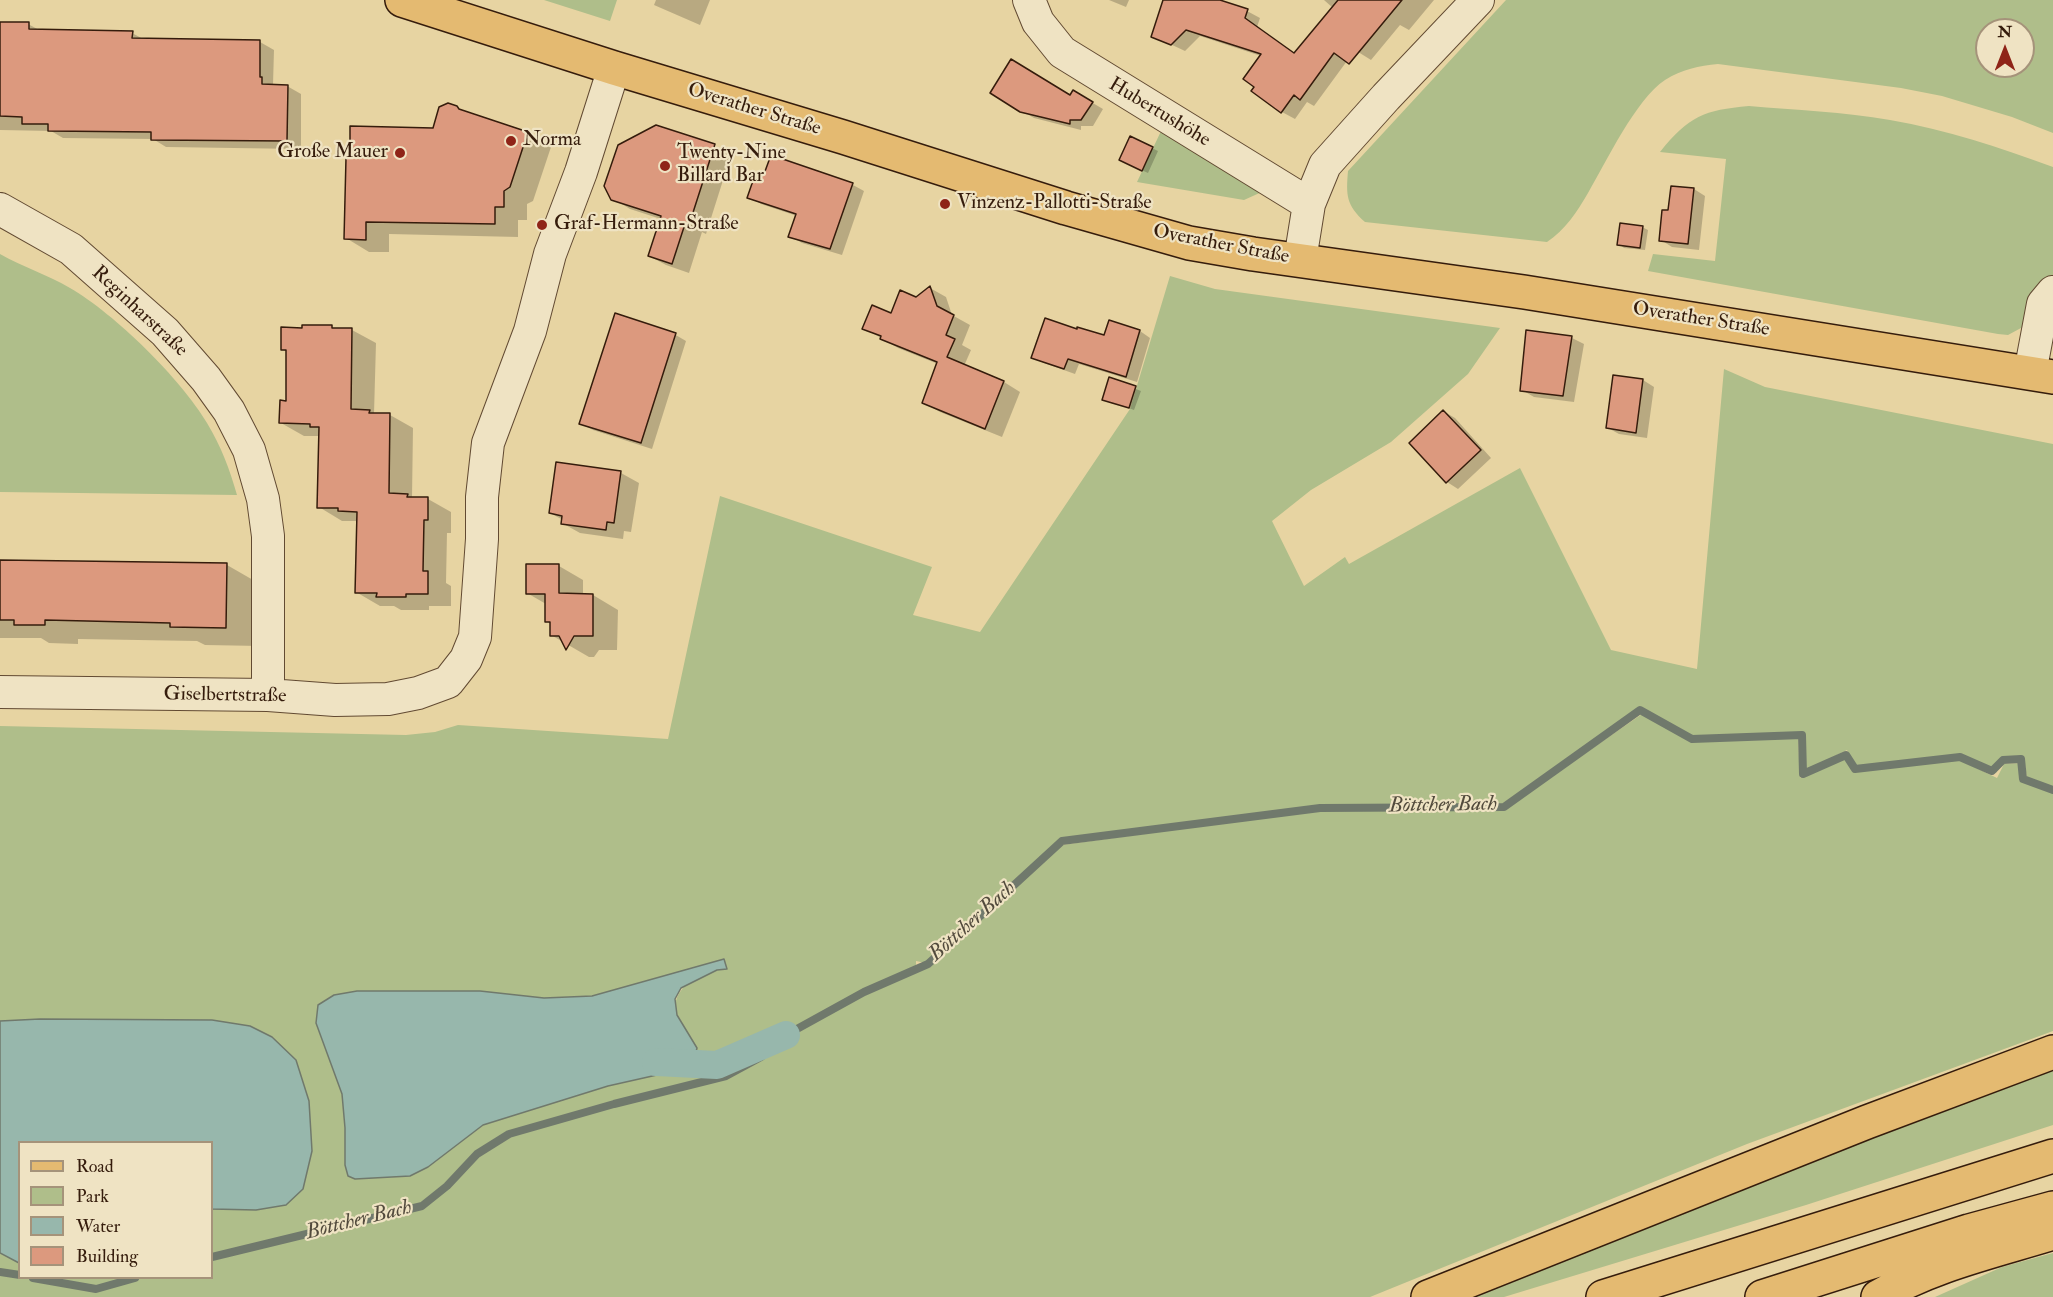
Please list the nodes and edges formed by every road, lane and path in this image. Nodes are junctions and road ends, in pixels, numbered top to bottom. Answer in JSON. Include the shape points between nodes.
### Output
{"nodes":[{"id":1,"x":402,"y":0,"type":"edge"},
{"id":2,"x":1029,"y":0,"type":"edge"},
{"id":3,"x":1478,"y":0,"type":"edge"},
{"id":4,"x":614,"y":68,"type":"junction"},
{"id":5,"x":1309,"y":204,"type":"junction"},
{"id":6,"x":0,"y":210,"type":"edge"},
{"id":7,"x":1300,"y":260,"type":"junction"},
{"id":8,"x":2053,"y":292,"type":"edge"},
{"id":9,"x":2042,"y":375,"type":"edge"},
{"id":10,"x":0,"y":692,"type":"edge"},
{"id":11,"x":268,"y":695,"type":"junction"},
{"id":12,"x":2053,"y":1052,"type":"edge"},
{"id":13,"x":2053,"y":1156,"type":"edge"},
{"id":14,"x":2053,"y":1208,"type":"edge"},
{"id":15,"x":2053,"y":1233,"type":"edge"},
{"id":16,"x":1428,"y":1297,"type":"edge"},
{"id":17,"x":1603,"y":1297,"type":"edge"},
{"id":18,"x":1762,"y":1297,"type":"edge"},
{"id":19,"x":1878,"y":1297,"type":"edge"}],
"edges":[{"from":1,"to":4,"type":"main road","name":"Overather Straße"},
{"from":2,"to":5,"type":"street","name":"Hubertushöhe","via":[[1038,22],[1062,52]]},
{"from":3,"to":5,"type":"street","via":[[1325,165]]},
{"from":4,"to":7,"type":"main road","name":"Overather Straße","via":[[1132,228],[1189,243]]},
{"from":4,"to":11,"type":"street","name":"Giselbertstraße","via":[[550,254],[530,331],[488,443],[475,637],[466,659],[448,682],[388,699]]},
{"from":5,"to":7,"type":"street"},
{"from":6,"to":11,"type":"street","name":"Reginharstraße","via":[[71,249],[165,332],[229,411],[249,450],[267,527]]},
{"from":7,"to":9,"type":"main road","name":"Overather Straße","via":[[1536,293]]},
{"from":8,"to":9,"type":"street","name":"Overather Straße","via":[[2043,304]]},
{"from":10,"to":11,"type":"street","name":"Giselbertstraße"},
{"from":12,"to":16,"type":"main road","via":[[1856,1126]]},
{"from":13,"to":17,"type":"main road"},
{"from":14,"to":18,"type":"main road"},
{"from":15,"to":19,"type":"main road","via":[[1934,1271]]}]}
